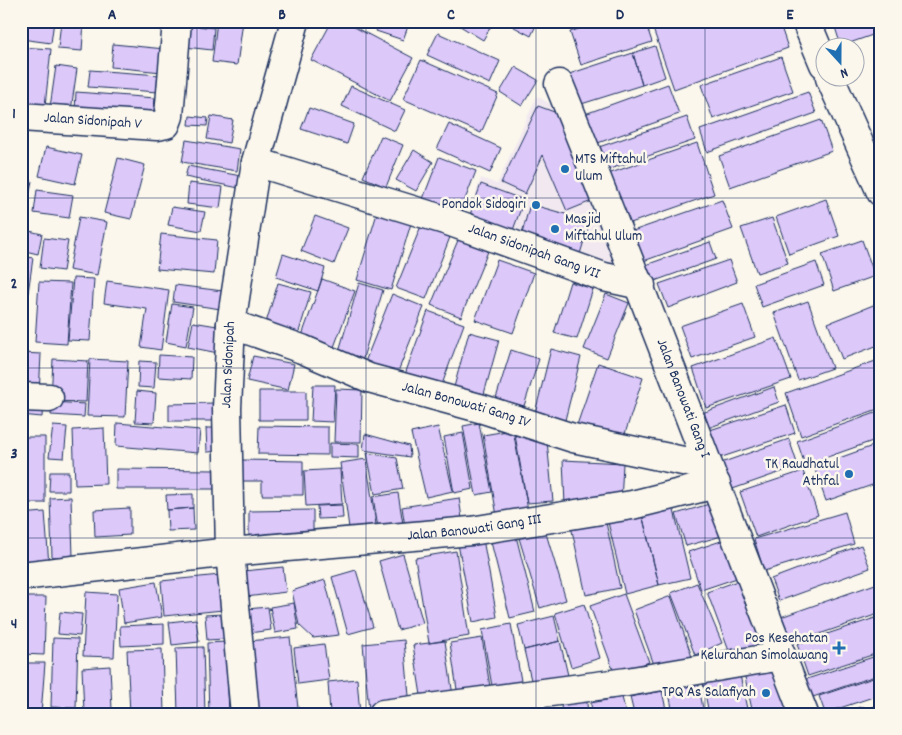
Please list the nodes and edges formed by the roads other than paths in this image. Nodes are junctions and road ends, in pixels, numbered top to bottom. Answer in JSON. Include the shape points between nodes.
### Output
{"nodes":[{"id":1,"x":177,"y":21,"type":"edge"},
{"id":2,"x":295,"y":21,"type":"edge"},
{"id":3,"x":806,"y":21,"type":"edge"},
{"id":4,"x":814,"y":40,"type":"edge"},
{"id":5,"x":559,"y":84,"type":"dead end"},
{"id":6,"x":834,"y":88,"type":"edge"},
{"id":7,"x":21,"y":117,"type":"edge"},
{"id":8,"x":256,"y":162,"type":"junction"},
{"id":9,"x":881,"y":192,"type":"edge"},
{"id":10,"x":641,"y":285,"type":"junction"},
{"id":11,"x":231,"y":324,"type":"junction"},
{"id":12,"x":21,"y":397,"type":"edge"},
{"id":13,"x":49,"y":398,"type":"dead end"},
{"id":14,"x":711,"y":475,"type":"junction"},
{"id":15,"x":230,"y":552,"type":"junction"},
{"id":16,"x":21,"y":576,"type":"edge"},
{"id":17,"x":781,"y":656,"type":"junction"},
{"id":18,"x":245,"y":714,"type":"edge"},
{"id":19,"x":383,"y":714,"type":"edge"},
{"id":20,"x":804,"y":714,"type":"edge"}],
"edges":[{"from":1,"to":7,"type":"street","name":"Jalan Sidonipah V","via":[[170,116],[166,124]]},
{"from":2,"to":8,"type":"street","name":"Jalan Sidonipah"},
{"from":3,"to":4,"type":"street"},
{"from":5,"to":10,"type":"street","name":"Jalan Banowati Gang I"},
{"from":6,"to":9,"type":"street"},
{"from":8,"to":10,"type":"street","name":"Jalan Sidonipah Gang VII","via":[[448,221],[604,277]]},
{"from":8,"to":11,"type":"street","name":"Jalan Sidonipah"},
{"from":10,"to":14,"type":"street","name":"Jalan Banowati Gang I"},
{"from":11,"to":14,"type":"street","name":"Jalan Bonowati Gang IV","via":[[302,349],[369,378]]},
{"from":11,"to":15,"type":"street","name":"Jalan Sidonipah","via":[[227,408]]},
{"from":12,"to":13,"type":"street"},
{"from":14,"to":15,"type":"street","name":"Jalan Banowati Gang III","via":[[632,505],[470,531]]},
{"from":14,"to":17,"type":"street","name":"Jalan Banowati Gang I"},
{"from":15,"to":16,"type":"street","name":"Jalan Banowati Gang III"},
{"from":15,"to":18,"type":"street","name":"Jalan Sidonipah"},
{"from":17,"to":19,"type":"street","via":[[618,683]]},
{"from":17,"to":20,"type":"street","name":"Jalan Banowati Gang I"}]}
